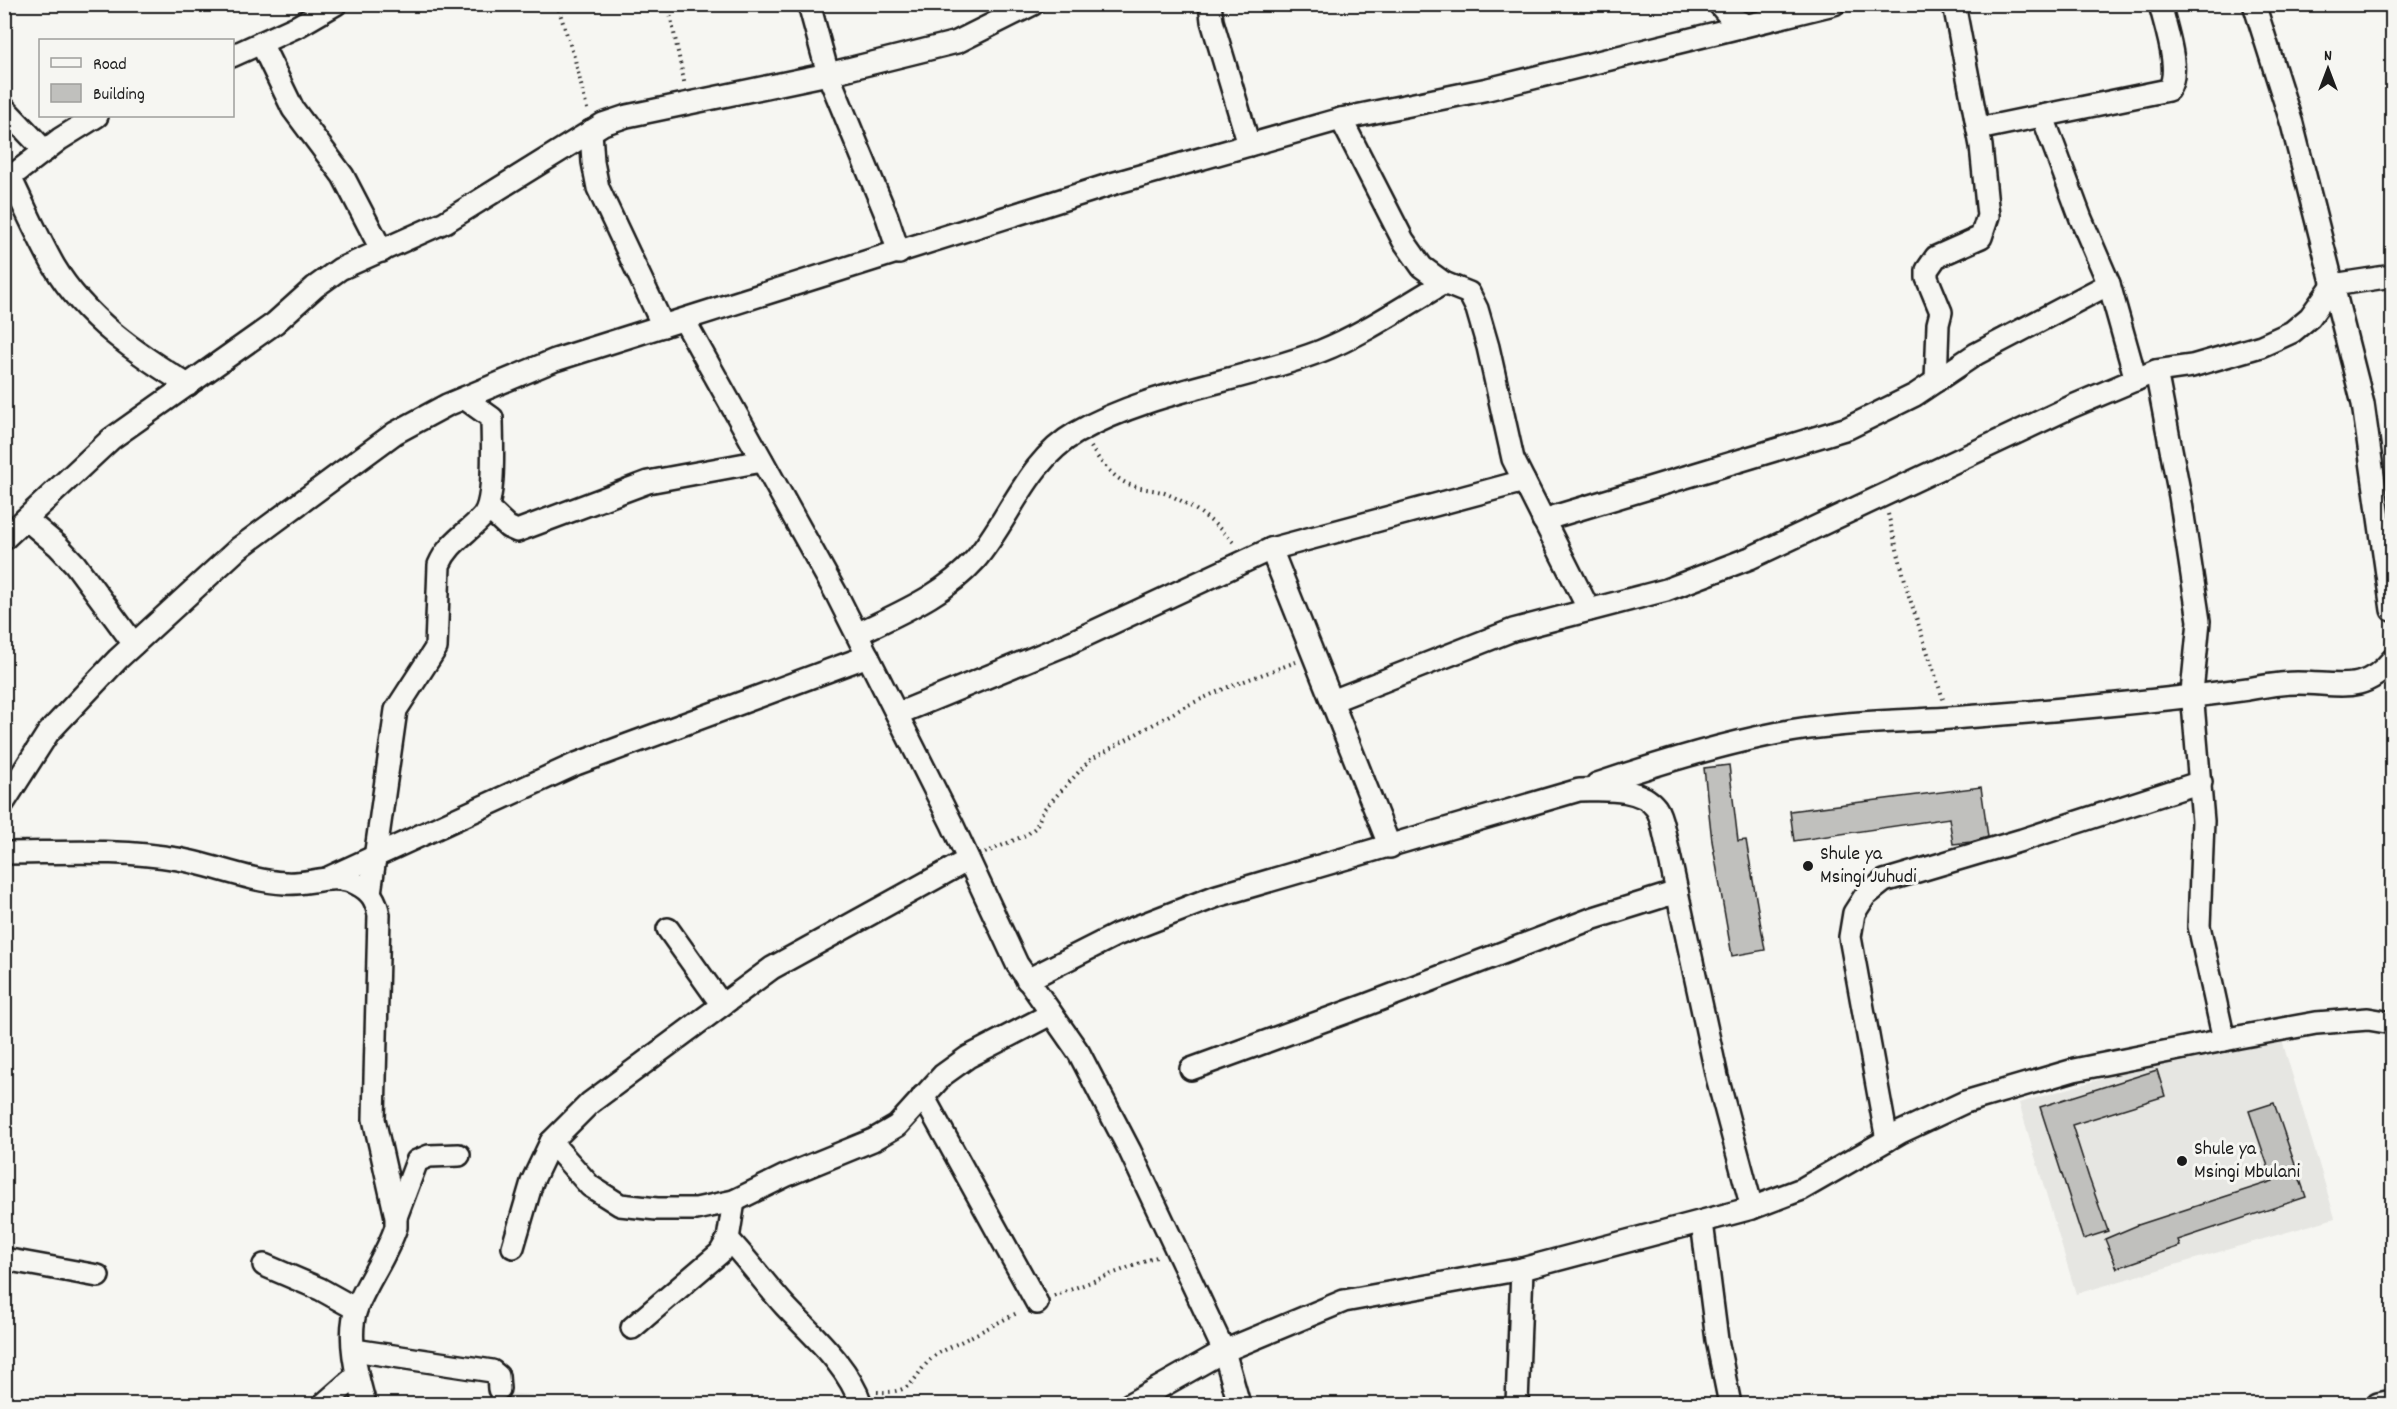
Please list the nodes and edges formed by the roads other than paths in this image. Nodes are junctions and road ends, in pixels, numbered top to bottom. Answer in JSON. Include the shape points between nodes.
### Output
{"nodes":[{"id":1,"x":336,"y":4,"type":"edge"},
{"id":2,"x":808,"y":4,"type":"edge"},
{"id":3,"x":1033,"y":4,"type":"edge"},
{"id":4,"x":1210,"y":4,"type":"edge"},
{"id":5,"x":1719,"y":4,"type":"edge"},
{"id":6,"x":1834,"y":4,"type":"edge"},
{"id":7,"x":1954,"y":4,"type":"edge"},
{"id":8,"x":2160,"y":4,"type":"edge"},
{"id":9,"x":2254,"y":4,"type":"edge"},
{"id":10,"x":1746,"y":25,"type":"junction"},
{"id":11,"x":261,"y":43,"type":"junction"},
{"id":12,"x":234,"y":55,"type":"edge"},
{"id":13,"x":828,"y":74,"type":"junction"},
{"id":14,"x":4,"y":108,"type":"edge"},
{"id":15,"x":96,"y":117,"type":"edge"},
{"id":16,"x":2043,"y":117,"type":"junction"},
{"id":17,"x":1341,"y":119,"type":"junction"},
{"id":18,"x":1978,"y":129,"type":"junction"},
{"id":19,"x":591,"y":131,"type":"junction"},
{"id":20,"x":1248,"y":145,"type":"junction"},
{"id":21,"x":45,"y":151,"type":"junction"},
{"id":22,"x":8,"y":180,"type":"edge"},
{"id":23,"x":382,"y":251,"type":"junction"},
{"id":24,"x":899,"y":252,"type":"junction"},
{"id":25,"x":2392,"y":276,"type":"edge"},
{"id":26,"x":1444,"y":283,"type":"junction"},
{"id":27,"x":2109,"y":284,"type":"junction"},
{"id":28,"x":2334,"y":285,"type":"junction"},
{"id":29,"x":684,"y":320,"type":"junction"},
{"id":30,"x":663,"y":326,"type":"junction"},
{"id":31,"x":2156,"y":371,"type":"junction"},
{"id":32,"x":2136,"y":380,"type":"junction"},
{"id":33,"x":1936,"y":381,"type":"junction"},
{"id":34,"x":188,"y":385,"type":"junction"},
{"id":35,"x":464,"y":398,"type":"junction"},
{"id":36,"x":762,"y":461,"type":"junction"},
{"id":37,"x":1524,"y":481,"type":"junction"},
{"id":38,"x":488,"y":508,"type":"junction"},
{"id":39,"x":26,"y":519,"type":"junction"},
{"id":40,"x":1544,"y":520,"type":"junction"},
{"id":41,"x":4,"y":539,"type":"edge"},
{"id":42,"x":1271,"y":549,"type":"junction"},
{"id":43,"x":1589,"y":610,"type":"junction"},
{"id":44,"x":2392,"y":610,"type":"edge"},
{"id":45,"x":857,"y":634,"type":"junction"},
{"id":46,"x":134,"y":644,"type":"junction"},
{"id":47,"x":868,"y":656,"type":"junction"},
{"id":48,"x":2392,"y":660,"type":"edge"},
{"id":49,"x":2192,"y":697,"type":"junction"},
{"id":50,"x":1332,"y":701,"type":"junction"},
{"id":51,"x":897,"y":714,"type":"junction"},
{"id":52,"x":2200,"y":782,"type":"junction"},
{"id":53,"x":1579,"y":790,"type":"junction"},
{"id":54,"x":4,"y":802,"type":"edge"},
{"id":55,"x":1390,"y":847,"type":"junction"},
{"id":56,"x":4,"y":853,"type":"edge"},
{"id":57,"x":377,"y":855,"type":"junction"},
{"id":58,"x":968,"y":860,"type":"junction"},
{"id":59,"x":330,"y":878,"type":"junction"},
{"id":60,"x":370,"y":892,"type":"junction"},
{"id":61,"x":1677,"y":892,"type":"junction"},
{"id":62,"x":668,"y":929,"type":"dead end"},
{"id":63,"x":1027,"y":980,"type":"junction"},
{"id":64,"x":722,"y":1005,"type":"junction"},
{"id":65,"x":1051,"y":1014,"type":"junction"},
{"id":66,"x":2392,"y":1023,"type":"edge"},
{"id":67,"x":2224,"y":1040,"type":"junction"},
{"id":68,"x":1191,"y":1069,"type":"dead end"},
{"id":69,"x":922,"y":1096,"type":"junction"},
{"id":70,"x":1887,"y":1140,"type":"junction"},
{"id":71,"x":551,"y":1142,"type":"junction"},
{"id":72,"x":459,"y":1155,"type":"dead end"},
{"id":73,"x":734,"y":1201,"type":"junction"},
{"id":74,"x":1752,"y":1208,"type":"junction"},
{"id":75,"x":396,"y":1217,"type":"junction"},
{"id":76,"x":1702,"y":1222,"type":"junction"},
{"id":77,"x":728,"y":1239,"type":"junction"},
{"id":78,"x":513,"y":1247,"type":"dead end"},
{"id":79,"x":4,"y":1258,"type":"edge"},
{"id":80,"x":264,"y":1265,"type":"dead end"},
{"id":81,"x":1522,"y":1269,"type":"junction"},
{"id":82,"x":98,"y":1276,"type":"dead end"},
{"id":83,"x":1037,"y":1303,"type":"road end"},
{"id":84,"x":356,"y":1309,"type":"junction"},
{"id":85,"x":632,"y":1328,"type":"dead end"},
{"id":86,"x":354,"y":1350,"type":"junction"},
{"id":87,"x":1224,"y":1351,"type":"junction"},
{"id":88,"x":356,"y":1376,"type":"junction"},
{"id":89,"x":499,"y":1389,"type":"dead end"},
{"id":90,"x":858,"y":1398,"type":"edge"},
{"id":91,"x":2392,"y":1401,"type":"edge"},
{"id":92,"x":324,"y":1404,"type":"edge"},
{"id":93,"x":365,"y":1404,"type":"edge"},
{"id":94,"x":1130,"y":1404,"type":"edge"},
{"id":95,"x":1239,"y":1404,"type":"edge"},
{"id":96,"x":1517,"y":1404,"type":"edge"},
{"id":97,"x":1730,"y":1404,"type":"edge"},
{"id":98,"x":2378,"y":1404,"type":"edge"}],
"edges":[{"from":1,"to":11,"type":"street"},
{"from":2,"to":13,"type":"street"},
{"from":3,"to":13,"type":"street","via":[[957,42]]},
{"from":4,"to":20,"type":"street"},
{"from":5,"to":10,"type":"street","via":[[1729,16]]},
{"from":6,"to":10,"type":"street"},
{"from":7,"to":18,"type":"street"},
{"from":8,"to":16,"type":"street","via":[[2175,72],[2168,90]]},
{"from":9,"to":28,"type":"street","via":[[2292,124]]},
{"from":10,"to":17,"type":"street","via":[[1488,89]]},
{"from":11,"to":12,"type":"street"},
{"from":11,"to":23,"type":"street","via":[[293,109],[343,176]]},
{"from":13,"to":19,"type":"street","via":[[627,117]]},
{"from":13,"to":24,"type":"street"},
{"from":14,"to":21,"type":"street"},
{"from":15,"to":21,"type":"street"},
{"from":16,"to":18,"type":"street"},
{"from":16,"to":27,"type":"street"},
{"from":17,"to":20,"type":"street"},
{"from":17,"to":26,"type":"street","via":[[1403,240],[1422,267]]},
{"from":18,"to":33,"type":"street","via":[[1986,227],[1981,237],[1936,257],[1927,270],[1941,312]]},
{"from":19,"to":23,"type":"street","via":[[445,222]]},
{"from":19,"to":30,"type":"street","via":[[598,188]]},
{"from":20,"to":24,"type":"street"},
{"from":21,"to":22,"type":"street"},
{"from":22,"to":34,"type":"street","via":[[55,267],[76,295],[119,338]]},
{"from":23,"to":34,"type":"street","via":[[325,279],[275,323]]},
{"from":24,"to":29,"type":"street"},
{"from":25,"to":28,"type":"street"},
{"from":26,"to":37,"type":"street","via":[[1469,292],[1477,309],[1513,459]]},
{"from":26,"to":45,"type":"street","via":[[1322,351],[1173,394],[1081,431],[1049,454],[1031,474],[993,537],[945,589]]},
{"from":27,"to":32,"type":"street"},
{"from":27,"to":33,"type":"street","via":[[1976,354]]},
{"from":28,"to":31,"type":"street","via":[[2310,317],[2292,332],[2224,357]]},
{"from":28,"to":44,"type":"street","via":[[2363,404]]},
{"from":29,"to":30,"type":"street"},
{"from":29,"to":36,"type":"street"},
{"from":30,"to":35,"type":"street","via":[[555,360]]},
{"from":31,"to":32,"type":"street"},
{"from":31,"to":49,"type":"street","via":[[2199,621]]},
{"from":32,"to":43,"type":"street","via":[[1750,558],[1666,590]]},
{"from":33,"to":40,"type":"street","via":[[1848,428]]},
{"from":34,"to":39,"type":"street","via":[[111,439]]},
{"from":35,"to":38,"type":"street","via":[[492,418]]},
{"from":35,"to":46,"type":"street","via":[[395,433],[239,548]]},
{"from":36,"to":38,"type":"street","via":[[648,482],[517,531]]},
{"from":36,"to":45,"type":"street"},
{"from":37,"to":40,"type":"street"},
{"from":37,"to":42,"type":"street"},
{"from":38,"to":57,"type":"street","via":[[451,546],[439,565],[436,648],[396,710]]},
{"from":39,"to":41,"type":"street"},
{"from":39,"to":46,"type":"street","via":[[75,564]]},
{"from":40,"to":43,"type":"street"},
{"from":42,"to":50,"type":"street"},
{"from":42,"to":51,"type":"street","via":[[1065,645]]},
{"from":43,"to":50,"type":"street","via":[[1513,630]]},
{"from":45,"to":47,"type":"street"},
{"from":46,"to":54,"type":"street","via":[[48,733]]},
{"from":47,"to":51,"type":"street"},
{"from":47,"to":57,"type":"street","via":[[576,764]]},
{"from":48,"to":49,"type":"street","via":[[2381,674],[2346,686],[2284,683]]},
{"from":49,"to":52,"type":"street"},
{"from":49,"to":53,"type":"street","via":[[1781,733],[1664,761]]},
{"from":50,"to":55,"type":"street"},
{"from":51,"to":58,"type":"street"},
{"from":52,"to":67,"type":"street","via":[[2203,820],[2199,926]]},
{"from":52,"to":70,"type":"street","via":[[1884,881],[1865,896],[1854,913],[1850,937]]},
{"from":53,"to":55,"type":"street"},
{"from":53,"to":61,"type":"street","via":[[1620,790],[1639,796],[1656,808]]},
{"from":55,"to":63,"type":"street","via":[[1217,896],[1116,935]]},
{"from":56,"to":59,"type":"street","via":[[177,859],[285,883]]},
{"from":57,"to":59,"type":"street"},
{"from":57,"to":60,"type":"street"},
{"from":58,"to":63,"type":"street"},
{"from":58,"to":64,"type":"street","via":[[772,968]]},
{"from":59,"to":60,"type":"street","via":[[355,883]]},
{"from":60,"to":75,"type":"street","via":[[379,915],[374,1119]]},
{"from":61,"to":68,"type":"street","via":[[1594,918]]},
{"from":61,"to":74,"type":"street","via":[[1717,1077]]},
{"from":62,"to":64,"type":"street"},
{"from":63,"to":65,"type":"street"},
{"from":64,"to":71,"type":"street","via":[[590,1103]]},
{"from":65,"to":69,"type":"street","via":[[968,1057]]},
{"from":65,"to":87,"type":"street","via":[[1084,1063],[1130,1151]]},
{"from":66,"to":67,"type":"street","via":[[2368,1019],[2316,1023]]},
{"from":67,"to":70,"type":"street","via":[[2074,1070],[1965,1102]]},
{"from":69,"to":73,"type":"street","via":[[897,1126],[873,1140]]},
{"from":69,"to":83,"type":"street"},
{"from":70,"to":74,"type":"street","via":[[1802,1189]]},
{"from":71,"to":73,"type":"street","via":[[590,1186],[620,1204],[696,1209]]},
{"from":71,"to":78,"type":"street","via":[[532,1182]]},
{"from":72,"to":75,"type":"street","via":[[429,1156],[417,1161]]},
{"from":73,"to":77,"type":"street"},
{"from":74,"to":76,"type":"street"},
{"from":75,"to":84,"type":"street","via":[[393,1234]]},
{"from":76,"to":81,"type":"street"},
{"from":76,"to":97,"type":"street","via":[[1717,1340]]},
{"from":77,"to":85,"type":"street","via":[[720,1254],[700,1273]]},
{"from":77,"to":90,"type":"street","via":[[830,1353]]},
{"from":79,"to":82,"type":"street"},
{"from":80,"to":84,"type":"street"},
{"from":81,"to":87,"type":"street","via":[[1344,1302]]},
{"from":81,"to":96,"type":"street"},
{"from":84,"to":86,"type":"street"},
{"from":86,"to":88,"type":"street"},
{"from":86,"to":89,"type":"street","via":[[492,1371],[498,1376]]},
{"from":87,"to":94,"type":"street"},
{"from":87,"to":95,"type":"street"},
{"from":88,"to":92,"type":"street"},
{"from":88,"to":93,"type":"street"},
{"from":91,"to":98,"type":"street"}]}
